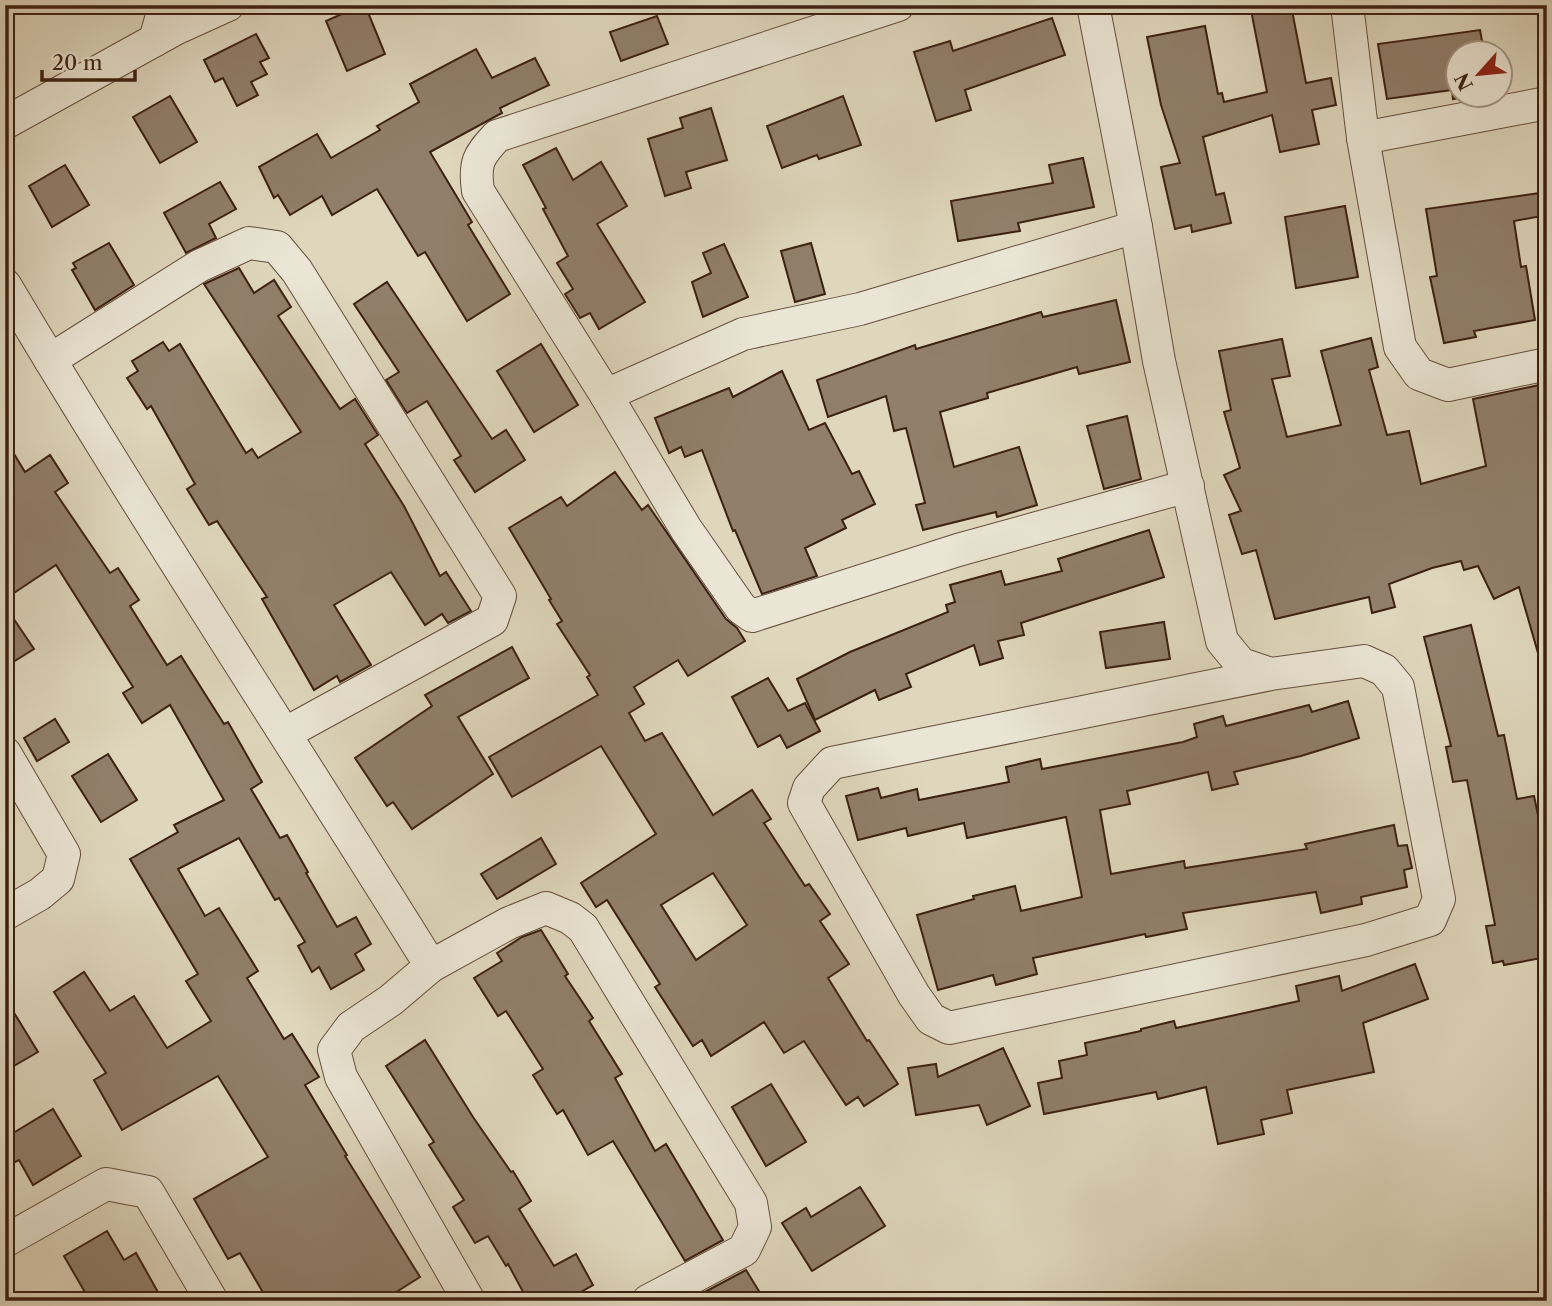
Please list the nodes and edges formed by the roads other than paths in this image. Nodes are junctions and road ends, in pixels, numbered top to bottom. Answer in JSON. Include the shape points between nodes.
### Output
{"nodes":[{"id":1,"x":165,"y":5,"type":"edge"},
{"id":2,"x":228,"y":5,"type":"edge"},
{"id":3,"x":898,"y":5,"type":"edge"},
{"id":4,"x":1093,"y":5,"type":"edge"},
{"id":5,"x":1347,"y":5,"type":"edge"},
{"id":6,"x":155,"y":40,"type":"junction"},
{"id":7,"x":1547,"y":103,"type":"edge"},
{"id":8,"x":5,"y":123,"type":"edge"},
{"id":9,"x":1363,"y":138,"type":"junction"},
{"id":10,"x":1136,"y":227,"type":"junction"},
{"id":11,"x":5,"y":285,"type":"edge"},
{"id":12,"x":50,"y":360,"type":"junction"},
{"id":13,"x":1547,"y":364,"type":"edge"},
{"id":14,"x":606,"y":395,"type":"junction"},
{"id":15,"x":1188,"y":486,"type":"junction"},
{"id":16,"x":1271,"y":674,"type":"junction"},
{"id":17,"x":286,"y":733,"type":"junction"},
{"id":18,"x":5,"y":753,"type":"edge"},
{"id":19,"x":5,"y":914,"type":"edge"},
{"id":20,"x":431,"y":966,"type":"junction"},
{"id":21,"x":6,"y":1237,"type":"edge"},
{"id":22,"x":212,"y":1301,"type":"edge"},
{"id":23,"x":469,"y":1301,"type":"edge"},
{"id":24,"x":648,"y":1301,"type":"edge"}],
"edges":[{"from":1,"to":6,"type":"street"},
{"from":2,"to":6,"type":"street"},
{"from":3,"to":14,"type":"street","via":[[497,136],[481,152],[475,169],[478,191]]},
{"from":4,"to":10,"type":"street"},
{"from":5,"to":9,"type":"street"},
{"from":6,"to":8,"type":"street"},
{"from":7,"to":9,"type":"street"},
{"from":9,"to":13,"type":"street","via":[[1400,346],[1419,374],[1448,385]]},
{"from":10,"to":14,"type":"street","via":[[860,309],[744,334]]},
{"from":10,"to":15,"type":"street","via":[[1159,361]]},
{"from":11,"to":12,"type":"street"},
{"from":12,"to":17,"type":"street"},
{"from":12,"to":17,"type":"street","via":[[199,265],[249,243],[276,247],[297,271],[500,596],[492,620]]},
{"from":14,"to":15,"type":"street","via":[[686,529],[752,617],[958,550]]},
{"from":15,"to":16,"type":"street","via":[[1222,641],[1241,664]]},
{"from":16,"to":16,"type":"street","via":[[1364,661],[1384,670],[1398,687],[1439,899],[1430,920],[1366,940],[949,1028],[931,1019],[914,995],[804,803],[809,788],[832,763]]},
{"from":17,"to":20,"type":"street"},
{"from":18,"to":19,"type":"street","via":[[64,854],[58,879]]},
{"from":20,"to":23,"type":"street","via":[[351,1027],[334,1050],[341,1077]]},
{"from":20,"to":24,"type":"street","via":[[546,908],[583,928],[751,1203],[755,1227],[744,1250]]},
{"from":21,"to":22,"type":"street","via":[[106,1184],[148,1192]]}]}
